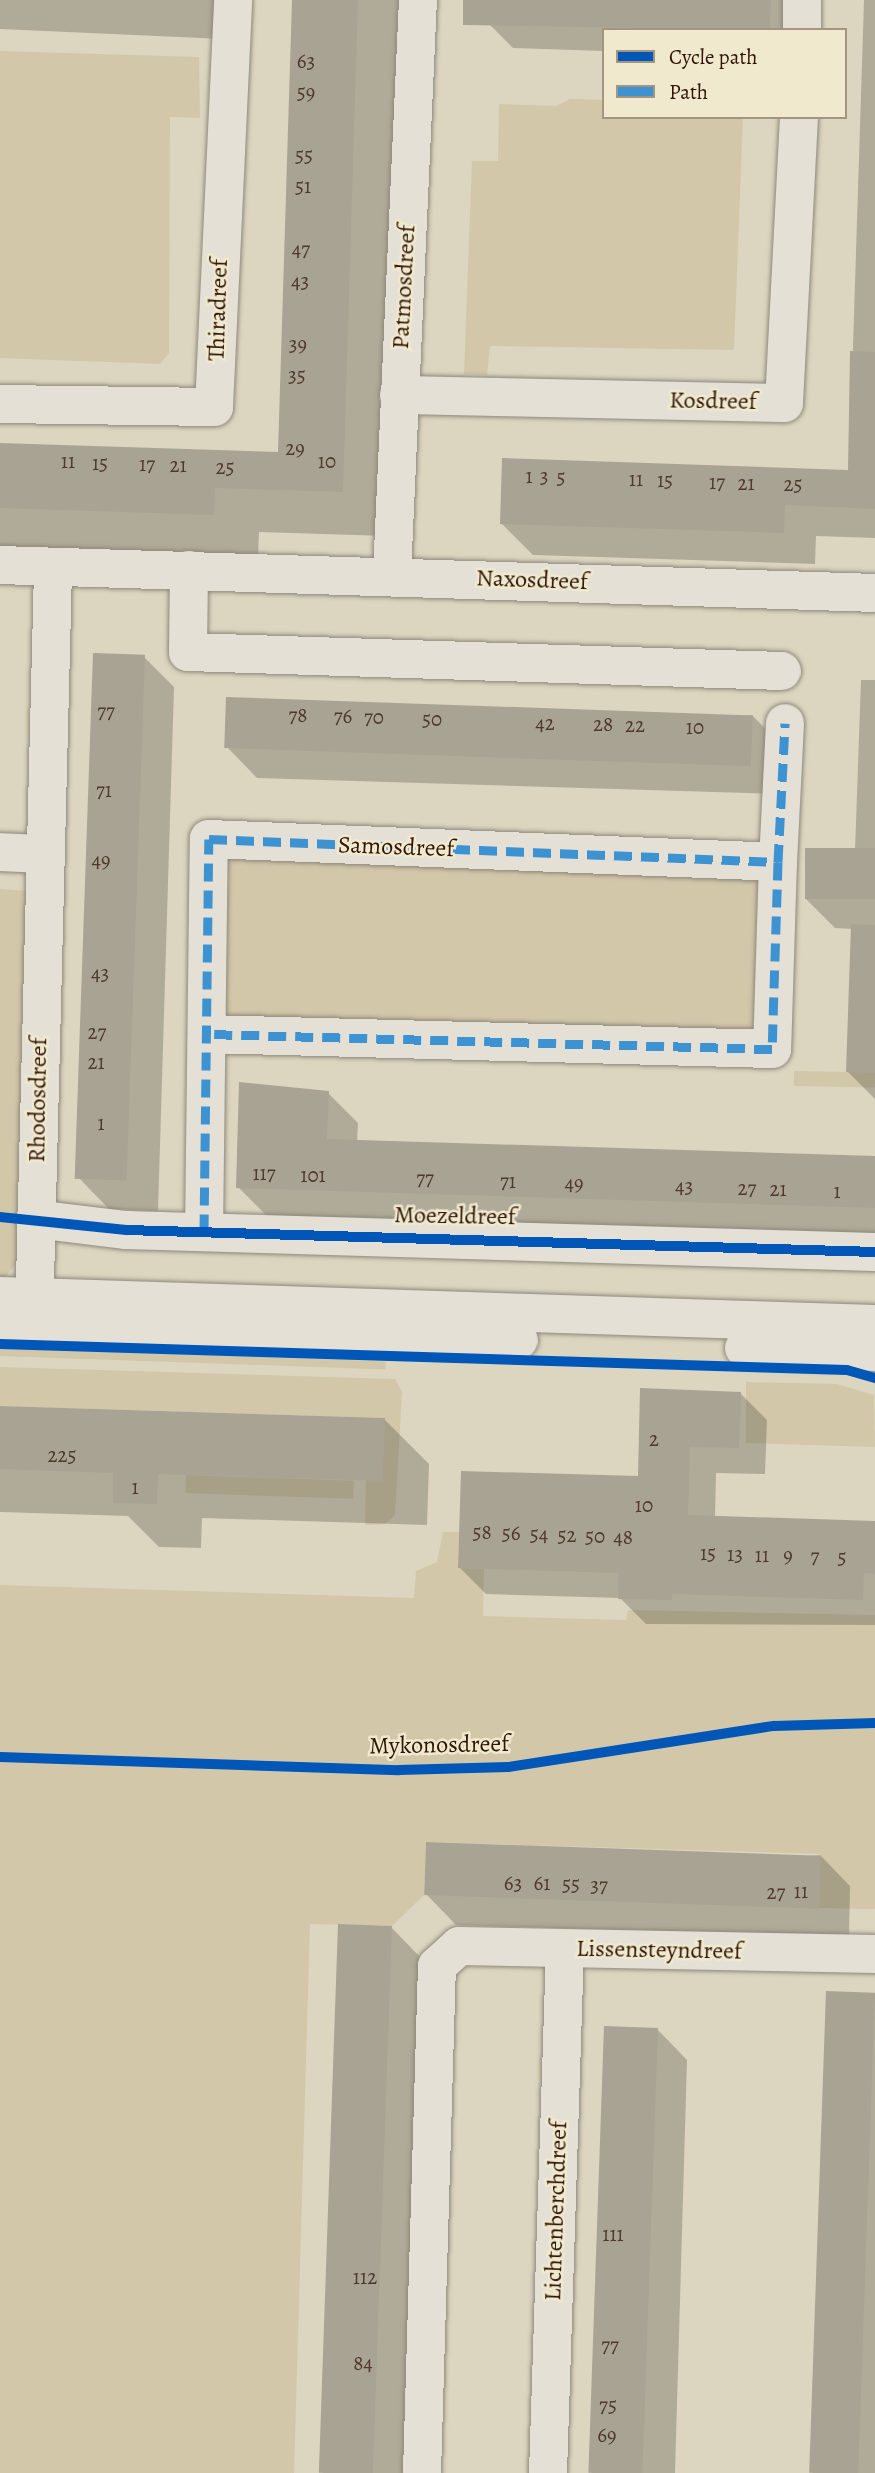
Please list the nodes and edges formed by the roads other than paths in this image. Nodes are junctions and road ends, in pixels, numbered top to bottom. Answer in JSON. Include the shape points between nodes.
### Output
{"nodes":[{"id":1,"x":233,"y":0,"type":"edge"},
{"id":2,"x":418,"y":0,"type":"edge"},
{"id":3,"x":802,"y":0,"type":"edge"},
{"id":4,"x":802,"y":28,"type":"edge"},
{"id":5,"x":799,"y":119,"type":"edge"},
{"id":6,"x":398,"y":395,"type":"junction"},
{"id":7,"x":0,"y":404,"type":"edge"},
{"id":8,"x":0,"y":565,"type":"edge"},
{"id":9,"x":53,"y":568,"type":"junction"},
{"id":10,"x":189,"y":570,"type":"junction"},
{"id":11,"x":391,"y":574,"type":"junction"},
{"id":12,"x":875,"y":593,"type":"edge"},
{"id":13,"x":782,"y":671,"type":"dead end"},
{"id":14,"x":785,"y":723,"type":"dead end"},
{"id":15,"x":0,"y":852,"type":"edge"},
{"id":16,"x":42,"y":854,"type":"junction"},
{"id":17,"x":778,"y":862,"type":"junction"},
{"id":18,"x":207,"y":1034,"type":"junction"},
{"id":19,"x":36,"y":1219,"type":"junction"},
{"id":20,"x":204,"y":1232,"type":"junction"},
{"id":21,"x":875,"y":1252,"type":"edge"},
{"id":22,"x":17,"y":1311,"type":"edge"},
{"id":23,"x":875,"y":1324,"type":"edge"},
{"id":24,"x":433,"y":1335,"type":"junction"},
{"id":25,"x":875,"y":1352,"type":"edge"},
{"id":26,"x":565,"y":1949,"type":"junction"},
{"id":27,"x":875,"y":1954,"type":"edge"},
{"id":28,"x":422,"y":2473,"type":"edge"},
{"id":29,"x":548,"y":2473,"type":"edge"}],
"edges":[{"from":1,"to":7,"type":"street","name":"Thiradreef","via":[[214,407]]},
{"from":2,"to":6,"type":"street","name":"Patmosdreef"},
{"from":3,"to":4,"type":"street"},
{"from":5,"to":6,"type":"street","name":"Kosdreef","via":[[784,403]]},
{"from":6,"to":11,"type":"street","name":"Patmosdreef"},
{"from":8,"to":9,"type":"street","name":"Naxosdreef"},
{"from":9,"to":10,"type":"street","name":"Naxosdreef"},
{"from":9,"to":16,"type":"street","name":"Rhodosdreef"},
{"from":10,"to":11,"type":"street","name":"Naxosdreef"},
{"from":10,"to":13,"type":"street","via":[[188,652]]},
{"from":11,"to":12,"type":"street","name":"Naxosdreef"},
{"from":14,"to":17,"type":"street"},
{"from":15,"to":16,"type":"street"},
{"from":16,"to":19,"type":"street","name":"Rhodosdreef"},
{"from":17,"to":18,"type":"street","via":[[772,1049]]},
{"from":17,"to":18,"type":"street","name":"Samosdreef","via":[[209,839]]},
{"from":18,"to":20,"type":"street","name":"Samosdreef"},
{"from":19,"to":20,"type":"street","name":"Moezeldreef"},
{"from":19,"to":22,"type":"street","name":"Rhodosdreef"},
{"from":20,"to":21,"type":"street","name":"Moezeldreef"},
{"from":22,"to":24,"type":"street"},
{"from":23,"to":24,"type":"street"},
{"from":24,"to":25,"type":"street"},
{"from":26,"to":27,"type":"street","name":"Lissensteyndreef"},
{"from":26,"to":28,"type":"street","name":"Lissensteyndreef","via":[[459,1946],[447,1955],[432,1987]]},
{"from":26,"to":29,"type":"street","name":"Lichtenberchdreef"}]}
